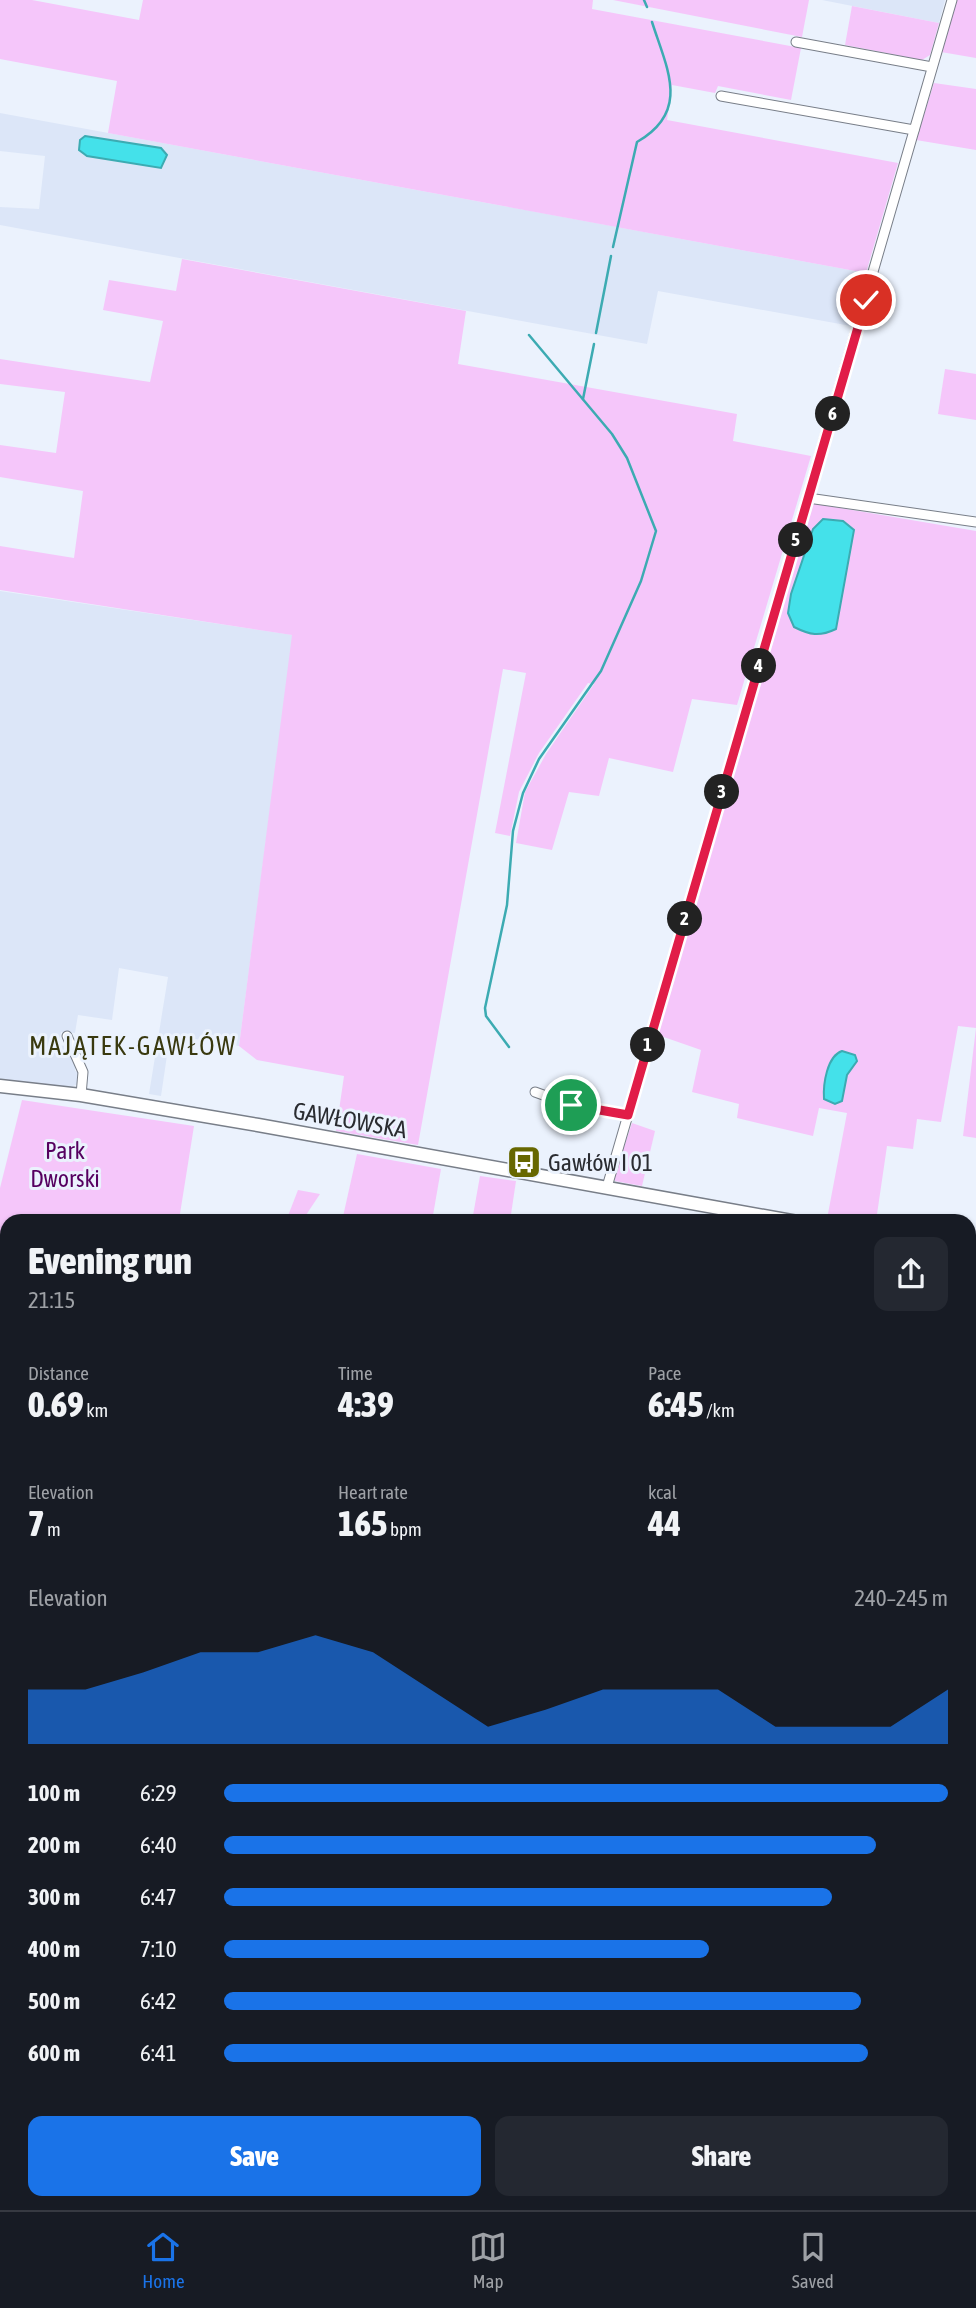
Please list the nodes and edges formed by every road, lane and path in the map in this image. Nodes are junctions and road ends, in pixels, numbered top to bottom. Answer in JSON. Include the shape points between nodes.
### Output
{"nodes":[{"id":1,"x":952,"y":0,"type":"edge"},
{"id":2,"x":796,"y":42,"type":"dead end"},
{"id":3,"x":932,"y":67,"type":"junction"},
{"id":4,"x":721,"y":96,"type":"dead end"},
{"id":5,"x":914,"y":130,"type":"junction"},
{"id":6,"x":808,"y":498,"type":"junction"},
{"id":7,"x":976,"y":523,"type":"edge"},
{"id":8,"x":67,"y":1036,"type":"dead end"},
{"id":9,"x":0,"y":1086,"type":"edge"},
{"id":10,"x":535,"y":1092,"type":"dead end"},
{"id":11,"x":81,"y":1096,"type":"junction"},
{"id":12,"x":628,"y":1115,"type":"junction"},
{"id":13,"x":607,"y":1187,"type":"junction"},
{"id":14,"x":755,"y":1214,"type":"edge"}],
"edges":[{"from":1,"to":3,"type":"street"},
{"from":2,"to":3,"type":"street"},
{"from":3,"to":5,"type":"street"},
{"from":4,"to":5,"type":"street"},
{"from":5,"to":6,"type":"street"},
{"from":6,"to":7,"type":"street"},
{"from":6,"to":12,"type":"street"},
{"from":8,"to":11,"type":"street","via":[[83,1073]]},
{"from":9,"to":11,"type":"street","name":"GAWŁOWSKA"},
{"from":10,"to":12,"type":"street","via":[[571,1105]]},
{"from":11,"to":13,"type":"street","name":"GAWŁOWSKA"},
{"from":12,"to":13,"type":"street"},
{"from":13,"to":14,"type":"street","name":"GAWŁOWSKA"}]}
